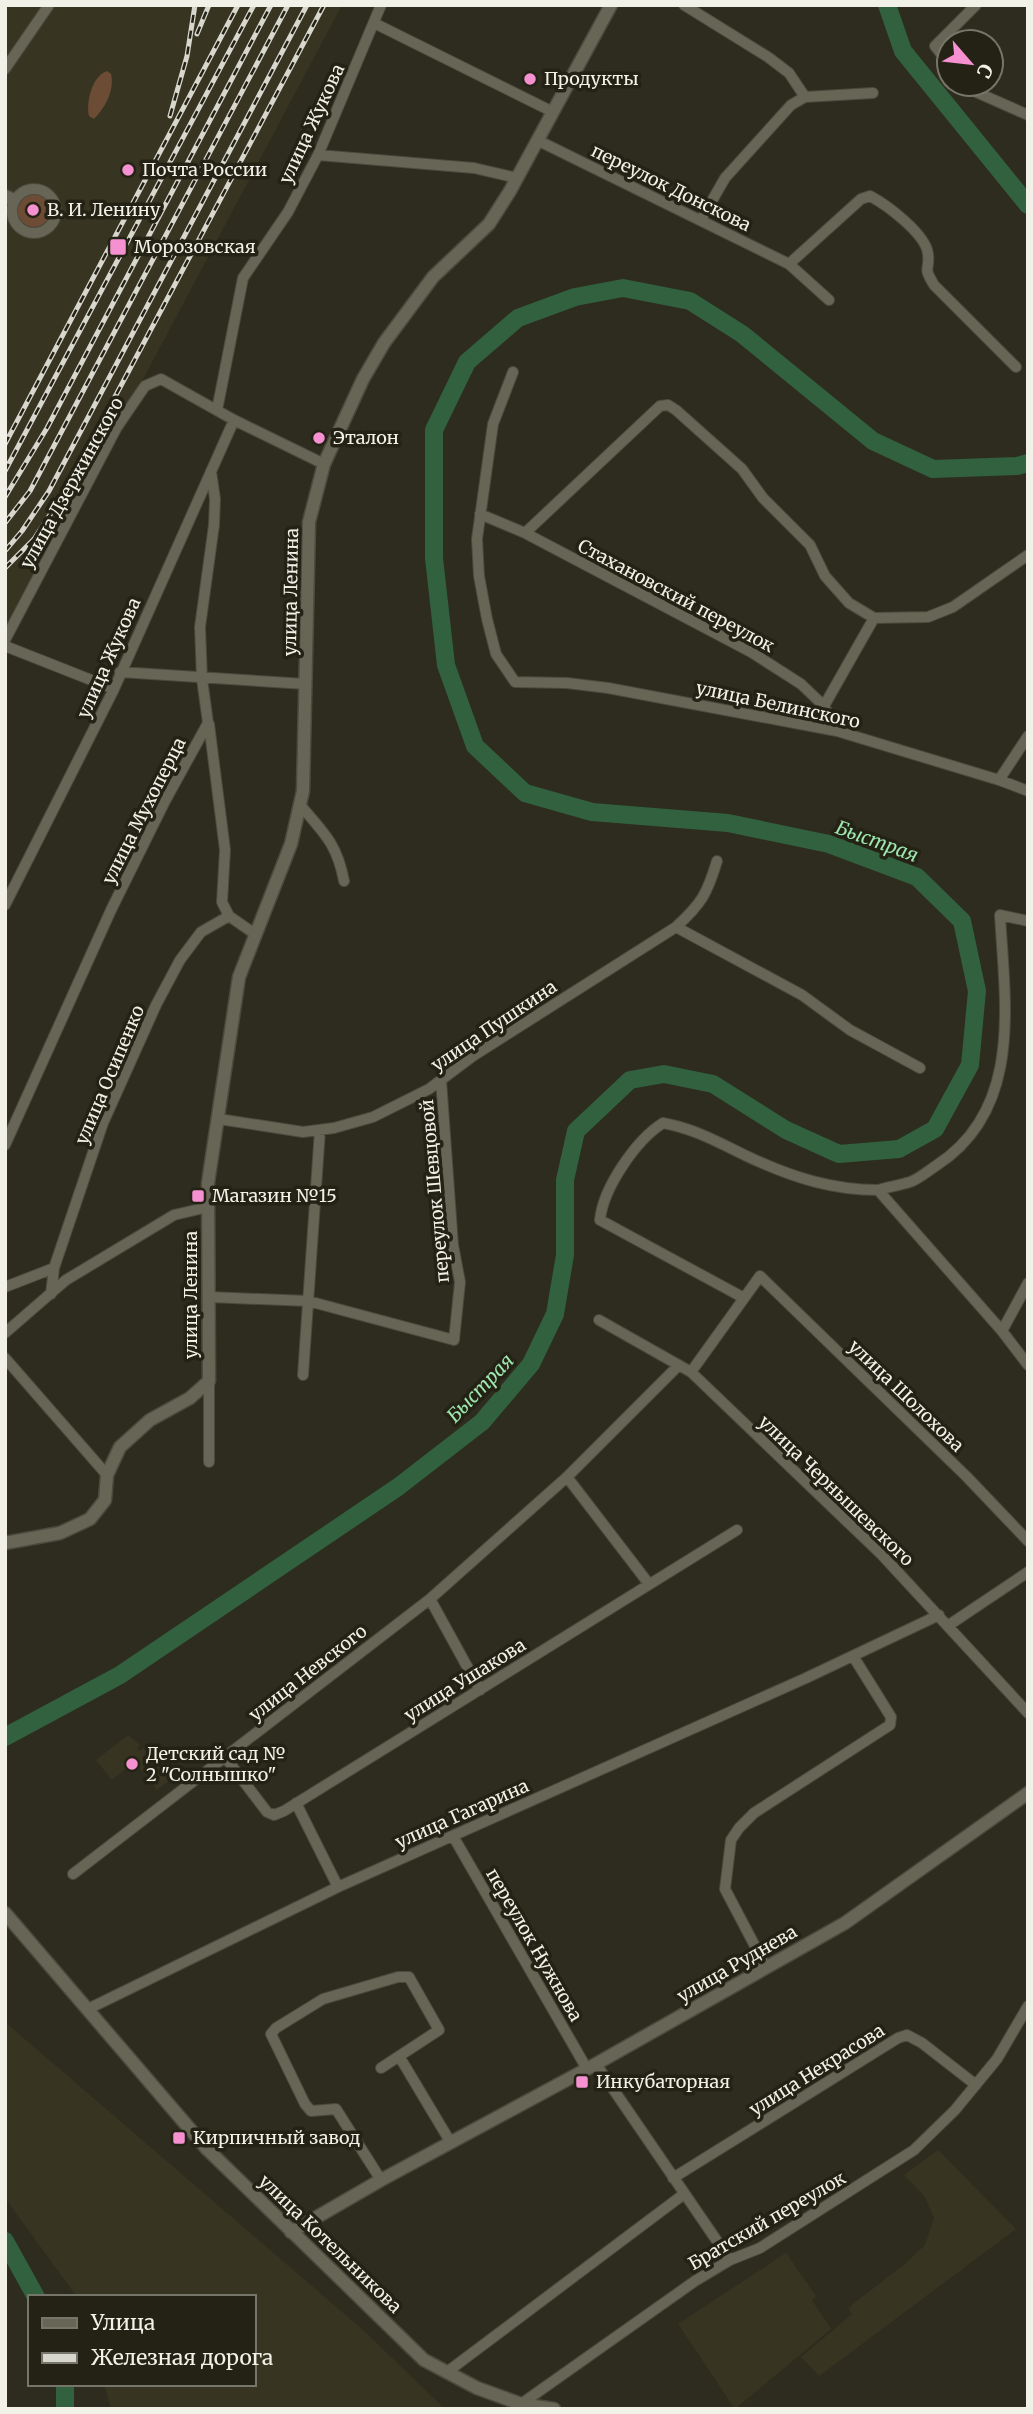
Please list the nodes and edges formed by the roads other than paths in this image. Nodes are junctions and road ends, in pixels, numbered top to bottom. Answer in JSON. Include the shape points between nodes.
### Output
{"nodes":[{"id":1,"x":49,"y":5,"type":"edge"},
{"id":2,"x":381,"y":5,"type":"edge"},
{"id":3,"x":611,"y":5,"type":"edge"},
{"id":4,"x":976,"y":5,"type":"edge"},
{"id":5,"x":688,"y":6,"type":"edge"},
{"id":6,"x":374,"y":23,"type":"junction"},
{"id":7,"x":953,"y":28,"type":"edge"},
{"id":8,"x":5,"y":69,"type":"edge"},
{"id":9,"x":873,"y":93,"type":"dead end"},
{"id":10,"x":805,"y":97,"type":"junction"},
{"id":11,"x":990,"y":98,"type":"edge"},
{"id":12,"x":554,"y":112,"type":"junction"},
{"id":13,"x":1028,"y":115,"type":"edge"},
{"id":14,"x":539,"y":141,"type":"junction"},
{"id":15,"x":318,"y":155,"type":"junction"},
{"id":16,"x":517,"y":178,"type":"junction"},
{"id":17,"x":10,"y":198,"type":"edge"},
{"id":18,"x":701,"y":220,"type":"junction"},
{"id":19,"x":789,"y":264,"type":"junction"},
{"id":20,"x":829,"y":300,"type":"dead end"},
{"id":21,"x":1016,"y":367,"type":"dead end"},
{"id":22,"x":513,"y":372,"type":"dead end"},
{"id":23,"x":217,"y":410,"type":"junction"},
{"id":24,"x":234,"y":420,"type":"junction"},
{"id":25,"x":324,"y":464,"type":"junction"},
{"id":26,"x":211,"y":471,"type":"junction"},
{"id":27,"x":480,"y":514,"type":"junction"},
{"id":28,"x":525,"y":533,"type":"junction"},
{"id":29,"x":1028,"y":555,"type":"edge"},
{"id":30,"x":874,"y":618,"type":"junction"},
{"id":31,"x":5,"y":640,"type":"edge"},
{"id":32,"x":5,"y":646,"type":"edge"},
{"id":33,"x":120,"y":672,"type":"junction"},
{"id":34,"x":202,"y":679,"type":"junction"},
{"id":35,"x":306,"y":684,"type":"junction"},
{"id":36,"x":114,"y":689,"type":"junction"},
{"id":37,"x":824,"y":706,"type":"junction"},
{"id":38,"x":208,"y":723,"type":"junction"},
{"id":39,"x":837,"y":731,"type":"junction"},
{"id":40,"x":1028,"y":736,"type":"edge"},
{"id":41,"x":999,"y":780,"type":"junction"},
{"id":42,"x":1028,"y":791,"type":"edge"},
{"id":43,"x":300,"y":805,"type":"junction"},
{"id":44,"x":718,"y":861,"type":"dead end"},
{"id":45,"x":344,"y":881,"type":"dead end"},
{"id":46,"x":5,"y":905,"type":"edge"},
{"id":47,"x":229,"y":916,"type":"junction"},
{"id":48,"x":1028,"y":921,"type":"edge"},
{"id":49,"x":676,"y":927,"type":"junction"},
{"id":50,"x":255,"y":934,"type":"junction"},
{"id":51,"x":920,"y":1068,"type":"dead end"},
{"id":52,"x":441,"y":1080,"type":"junction"},
{"id":53,"x":219,"y":1119,"type":"junction"},
{"id":54,"x":320,"y":1130,"type":"junction"},
{"id":55,"x":5,"y":1145,"type":"edge"},
{"id":56,"x":878,"y":1190,"type":"junction"},
{"id":57,"x":208,"y":1207,"type":"junction"},
{"id":58,"x":54,"y":1268,"type":"junction"},
{"id":59,"x":1028,"y":1283,"type":"edge"},
{"id":60,"x":5,"y":1287,"type":"edge"},
{"id":61,"x":51,"y":1294,"type":"junction"},
{"id":62,"x":209,"y":1297,"type":"junction"},
{"id":63,"x":744,"y":1298,"type":"junction"},
{"id":64,"x":308,"y":1301,"type":"junction"},
{"id":65,"x":599,"y":1320,"type":"dead end"},
{"id":66,"x":1002,"y":1331,"type":"junction"},
{"id":67,"x":5,"y":1333,"type":"edge"},
{"id":68,"x":5,"y":1357,"type":"edge"},
{"id":69,"x":679,"y":1365,"type":"junction"},
{"id":70,"x":1028,"y":1365,"type":"edge"},
{"id":71,"x":691,"y":1372,"type":"junction"},
{"id":72,"x":303,"y":1375,"type":"dead end"},
{"id":73,"x":209,"y":1381,"type":"junction"},
{"id":74,"x":209,"y":1462,"type":"dead end"},
{"id":75,"x":107,"y":1475,"type":"junction"},
{"id":76,"x":567,"y":1478,"type":"junction"},
{"id":77,"x":737,"y":1530,"type":"dead end"},
{"id":78,"x":1028,"y":1541,"type":"edge"},
{"id":79,"x":5,"y":1543,"type":"edge"},
{"id":80,"x":1028,"y":1572,"type":"edge"},
{"id":81,"x":649,"y":1584,"type":"junction"},
{"id":82,"x":430,"y":1599,"type":"junction"},
{"id":83,"x":939,"y":1615,"type":"junction"},
{"id":84,"x":949,"y":1625,"type":"junction"},
{"id":85,"x":853,"y":1656,"type":"junction"},
{"id":86,"x":480,"y":1690,"type":"junction"},
{"id":87,"x":1028,"y":1713,"type":"edge"},
{"id":88,"x":225,"y":1757,"type":"junction"},
{"id":89,"x":1028,"y":1793,"type":"edge"},
{"id":90,"x":296,"y":1803,"type":"junction"},
{"id":91,"x":453,"y":1836,"type":"junction"},
{"id":92,"x":73,"y":1874,"type":"dead end"},
{"id":93,"x":338,"y":1887,"type":"junction"},
{"id":94,"x":5,"y":1913,"type":"edge"},
{"id":95,"x":766,"y":1967,"type":"junction"},
{"id":96,"x":1028,"y":2006,"type":"edge"},
{"id":97,"x":88,"y":2009,"type":"junction"},
{"id":98,"x":399,"y":2056,"type":"junction"},
{"id":99,"x":592,"y":2067,"type":"junction"},
{"id":100,"x":381,"y":2068,"type":"dead end"},
{"id":101,"x":976,"y":2085,"type":"junction"},
{"id":102,"x":451,"y":2143,"type":"junction"},
{"id":103,"x":673,"y":2178,"type":"junction"},
{"id":104,"x":381,"y":2180,"type":"junction"},
{"id":105,"x":684,"y":2194,"type":"junction"},
{"id":106,"x":291,"y":2232,"type":"junction"},
{"id":107,"x":730,"y":2260,"type":"junction"},
{"id":108,"x":447,"y":2372,"type":"junction"},
{"id":109,"x":521,"y":2404,"type":"junction"},
{"id":110,"x":554,"y":2409,"type":"edge"}],
"edges":[{"from":1,"to":8,"type":"street"},
{"from":2,"to":6,"type":"street","name":"улица Жукова"},
{"from":3,"to":12,"type":"street","name":"улица Ленина"},
{"from":4,"to":7,"type":"street"},
{"from":5,"to":10,"type":"street","via":[[768,57],[789,74]]},
{"from":6,"to":12,"type":"street"},
{"from":6,"to":15,"type":"street","name":"улица Жукова"},
{"from":9,"to":10,"type":"street"},
{"from":10,"to":18,"type":"street","via":[[791,105],[725,177]]},
{"from":11,"to":13,"type":"street"},
{"from":12,"to":14,"type":"street","name":"улица Ленина"},
{"from":14,"to":16,"type":"street","name":"улица Ленина"},
{"from":14,"to":18,"type":"street","name":"переулок Донскова"},
{"from":15,"to":16,"type":"street","via":[[474,168]]},
{"from":15,"to":23,"type":"street","name":"улица Жукова","via":[[288,212],[243,278]]},
{"from":16,"to":25,"type":"street","name":"улица Ленина","via":[[489,224],[433,277],[384,343]]},
{"from":17,"to":17,"type":"street","via":[[15,223],[23,231],[35,234],[54,222],[57,210],[45,191],[33,188]]},
{"from":18,"to":19,"type":"street","name":"переулок Донскова"},
{"from":19,"to":20,"type":"street","name":"переулок Донскова"},
{"from":19,"to":21,"type":"street","via":[[860,199],[870,196],[923,239],[928,254],[926,271],[934,285]]},
{"from":22,"to":27,"type":"street","via":[[492,424]]},
{"from":23,"to":24,"type":"street"},
{"from":23,"to":31,"type":"street","name":"улица Дзержинского","via":[[161,379],[145,386],[117,428]]},
{"from":24,"to":25,"type":"street"},
{"from":24,"to":26,"type":"street","name":"улица Жукова"},
{"from":25,"to":35,"type":"street","name":"улица Ленина","via":[[309,522]]},
{"from":26,"to":33,"type":"street","name":"улица Жукова"},
{"from":26,"to":34,"type":"street","via":[[215,499],[200,627]]},
{"from":27,"to":28,"type":"street","name":"Стахановский переулок"},
{"from":27,"to":39,"type":"street","name":"улица Белинского","via":[[478,564],[487,619],[496,654],[515,682],[608,688]]},
{"from":28,"to":30,"type":"street","via":[[660,406],[668,405],[742,469],[763,498],[810,545],[825,576],[849,603]]},
{"from":28,"to":37,"type":"street","name":"Стахановский переулок","via":[[751,652],[801,684]]},
{"from":29,"to":30,"type":"street","via":[[953,607],[928,617]]},
{"from":30,"to":37,"type":"street"},
{"from":32,"to":36,"type":"street"},
{"from":33,"to":34,"type":"street"},
{"from":33,"to":36,"type":"street","name":"улица Жукова"},
{"from":34,"to":35,"type":"street"},
{"from":34,"to":38,"type":"street"},
{"from":35,"to":43,"type":"street","name":"улица Ленина"},
{"from":36,"to":46,"type":"street","name":"улица Жукова"},
{"from":37,"to":39,"type":"street","name":"Стахановский переулок"},
{"from":38,"to":47,"type":"street","via":[[225,850],[222,902]]},
{"from":38,"to":55,"type":"street","name":"улица Мухоперца","via":[[111,909]]},
{"from":39,"to":41,"type":"street","name":"улица Белинского"},
{"from":40,"to":41,"type":"street"},
{"from":41,"to":42,"type":"street","name":"улица Белинского"},
{"from":43,"to":45,"type":"street","via":[[328,837]]},
{"from":43,"to":50,"type":"street","name":"улица Ленина","via":[[291,844]]},
{"from":44,"to":49,"type":"street","name":"улица Пушкина","via":[[708,892]]},
{"from":47,"to":50,"type":"street"},
{"from":47,"to":58,"type":"street","name":"улица Осипенко","via":[[201,932],[156,1005],[103,1123]]},
{"from":48,"to":56,"type":"street","via":[[1000,915],[1003,1061],[985,1115],[969,1140],[948,1158],[912,1181]]},
{"from":49,"to":51,"type":"street","via":[[802,995],[850,1030]]},
{"from":49,"to":52,"type":"street","name":"улица Пушкина"},
{"from":50,"to":53,"type":"street","name":"улица Ленина","via":[[239,977]]},
{"from":52,"to":54,"type":"street","name":"улица Пушкина","via":[[373,1117]]},
{"from":52,"to":64,"type":"street","name":"переулок Шевцовой","via":[[453,1245],[460,1282],[454,1340]]},
{"from":53,"to":54,"type":"street","name":"улица Пушкина","via":[[303,1132]]},
{"from":53,"to":57,"type":"street","name":"улица Ленина"},
{"from":54,"to":64,"type":"street"},
{"from":56,"to":63,"type":"street","via":[[820,1185],[682,1126],[663,1123],[651,1130],[610,1189],[600,1220]]},
{"from":56,"to":66,"type":"street"},
{"from":57,"to":61,"type":"street","via":[[174,1215],[66,1280]]},
{"from":57,"to":62,"type":"street","name":"улица Ленина"},
{"from":58,"to":60,"type":"street"},
{"from":58,"to":61,"type":"street","name":"улица Осипенко"},
{"from":59,"to":66,"type":"street"},
{"from":61,"to":67,"type":"street"},
{"from":62,"to":64,"type":"street"},
{"from":62,"to":73,"type":"street","name":"улица Ленина"},
{"from":63,"to":71,"type":"street"},
{"from":63,"to":78,"type":"street","name":"улица Шолохова","via":[[760,1276]]},
{"from":64,"to":72,"type":"street"},
{"from":65,"to":69,"type":"street","name":"улица Чернышевского"},
{"from":66,"to":70,"type":"street"},
{"from":68,"to":75,"type":"street"},
{"from":69,"to":71,"type":"street","name":"улица Чернышевского"},
{"from":69,"to":76,"type":"street","name":"улица Невского"},
{"from":71,"to":83,"type":"street","name":"улица Чернышевского"},
{"from":73,"to":74,"type":"street","name":"улица Ленина"},
{"from":73,"to":75,"type":"street","via":[[190,1398],[150,1420],[120,1447]]},
{"from":75,"to":79,"type":"street","via":[[104,1500],[90,1519],[60,1533]]},
{"from":76,"to":81,"type":"street"},
{"from":76,"to":82,"type":"street","name":"улица Невского"},
{"from":77,"to":81,"type":"street","name":"улица Ушакова"},
{"from":80,"to":84,"type":"street"},
{"from":81,"to":86,"type":"street","name":"улица Ушакова"},
{"from":82,"to":86,"type":"street"},
{"from":82,"to":88,"type":"street","name":"улица Невского"},
{"from":83,"to":84,"type":"street","name":"улица Чернышевского"},
{"from":83,"to":85,"type":"street","name":"улица Гагарина"},
{"from":84,"to":87,"type":"street","name":"улица Чернышевского"},
{"from":85,"to":91,"type":"street","name":"улица Гагарина"},
{"from":85,"to":95,"type":"street","via":[[891,1717],[890,1725],[754,1813],[731,1840],[725,1889]]},
{"from":86,"to":90,"type":"street","name":"улица Ушакова"},
{"from":88,"to":90,"type":"street","name":"улица Ушакова","via":[[267,1812],[274,1815]]},
{"from":88,"to":92,"type":"street","name":"улица Невского"},
{"from":89,"to":95,"type":"street","name":"улица Руднева","via":[[845,1923]]},
{"from":90,"to":93,"type":"street"},
{"from":91,"to":93,"type":"street","name":"улица Гагарина"},
{"from":91,"to":99,"type":"street","name":"переулок Нужнова"},
{"from":93,"to":97,"type":"street","name":"улица Гагарина"},
{"from":94,"to":97,"type":"street","name":"улица Котельникова"},
{"from":95,"to":99,"type":"street","name":"улица Руднева"},
{"from":96,"to":101,"type":"street","name":"Братский переулок"},
{"from":97,"to":106,"type":"street","name":"улица Котельникова","via":[[207,2149]]},
{"from":98,"to":100,"type":"street"},
{"from":98,"to":102,"type":"street"},
{"from":98,"to":104,"type":"street","via":[[439,2031],[409,1977],[323,1999],[271,2034],[305,2104],[311,2111],[336,2109]]},
{"from":99,"to":102,"type":"street","name":"улица Руднева"},
{"from":99,"to":103,"type":"street","name":"переулок Нужнова"},
{"from":101,"to":103,"type":"street","name":"улица Некрасова","via":[[907,2035]]},
{"from":101,"to":107,"type":"street","name":"Братский переулок","via":[[914,2150],[760,2248]]},
{"from":102,"to":104,"type":"street","name":"улица Руднева"},
{"from":103,"to":105,"type":"street","name":"переулок Нужнова"},
{"from":104,"to":106,"type":"street","name":"улица Руднева"},
{"from":105,"to":107,"type":"street","name":"переулок Нужнова"},
{"from":105,"to":108,"type":"street"},
{"from":106,"to":108,"type":"street","name":"улица Котельникова","via":[[424,2360]]},
{"from":107,"to":109,"type":"street","name":"Братский переулок"},
{"from":108,"to":109,"type":"street","name":"улица Котельникова"},
{"from":109,"to":110,"type":"street","name":"улица Котельникова"}]}
